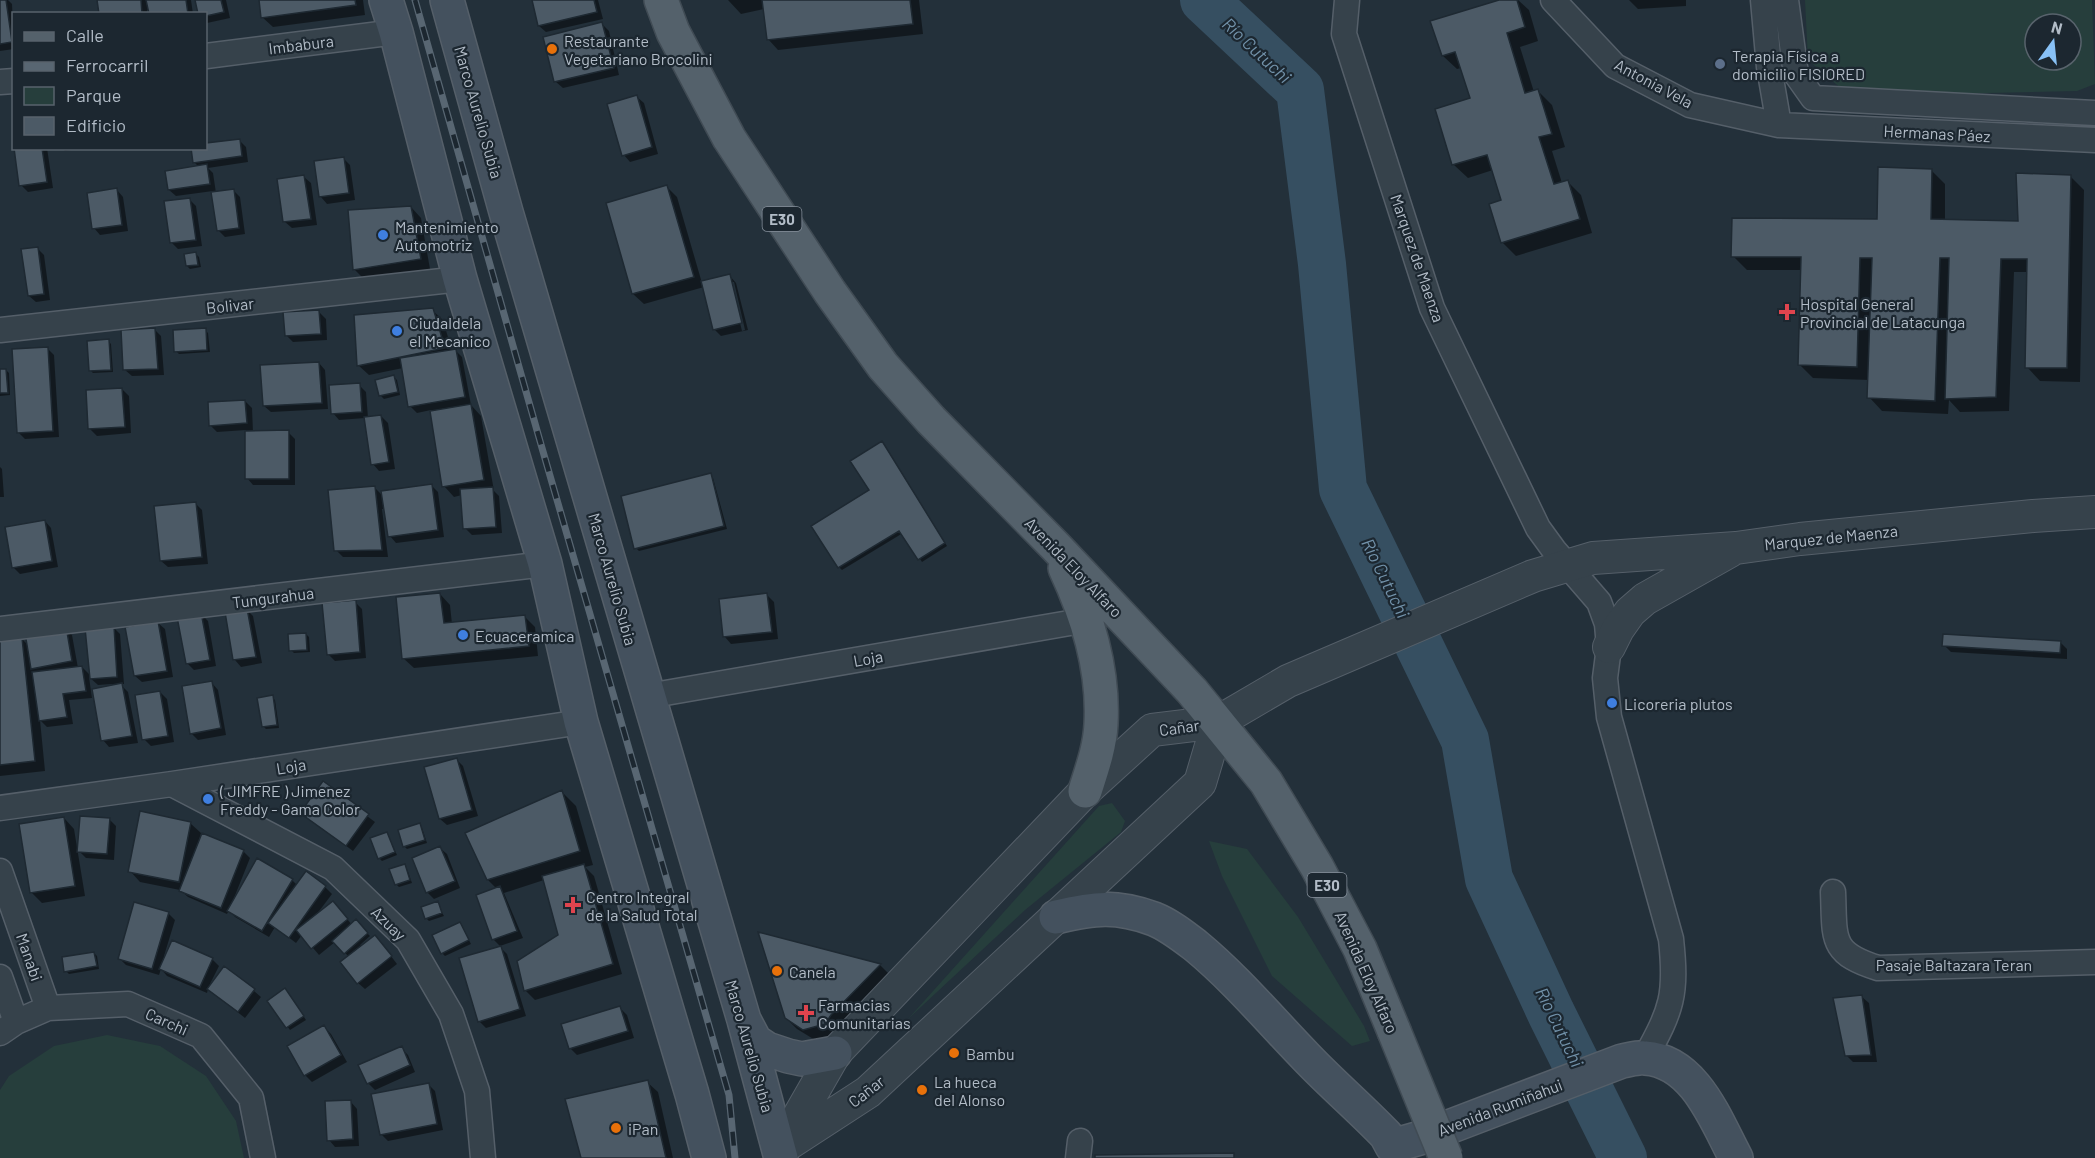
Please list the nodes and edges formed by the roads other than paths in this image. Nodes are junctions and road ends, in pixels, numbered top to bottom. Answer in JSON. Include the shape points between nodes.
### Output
{"nodes":[{"id":1,"x":386,"y":0,"type":"edge"},
{"id":2,"x":447,"y":0,"type":"edge"},
{"id":3,"x":661,"y":0,"type":"edge"},
{"id":4,"x":1347,"y":0,"type":"edge"},
{"id":5,"x":1553,"y":0,"type":"edge"},
{"id":6,"x":1763,"y":0,"type":"edge"},
{"id":7,"x":1786,"y":0,"type":"edge"},
{"id":8,"x":396,"y":32,"type":"junction"},
{"id":9,"x":207,"y":56,"type":"edge"},
{"id":10,"x":2095,"y":113,"type":"edge"},
{"id":11,"x":1779,"y":125,"type":"junction"},
{"id":12,"x":2095,"y":140,"type":"edge"},
{"id":13,"x":460,"y":279,"type":"junction"},
{"id":14,"x":0,"y":330,"type":"edge"},
{"id":15,"x":2095,"y":512,"type":"edge"},
{"id":16,"x":1056,"y":547,"type":"junction"},
{"id":17,"x":1736,"y":548,"type":"junction"},
{"id":18,"x":545,"y":564,"type":"junction"},
{"id":19,"x":1567,"y":564,"type":"junction"},
{"id":20,"x":1087,"y":620,"type":"junction"},
{"id":21,"x":0,"y":630,"type":"edge"},
{"id":22,"x":1610,"y":647,"type":"junction"},
{"id":23,"x":648,"y":696,"type":"junction"},
{"id":24,"x":581,"y":722,"type":"junction"},
{"id":25,"x":1218,"y":722,"type":"junction"},
{"id":26,"x":172,"y":784,"type":"junction"},
{"id":27,"x":1085,"y":791,"type":"junction"},
{"id":28,"x":0,"y":808,"type":"edge"},
{"id":29,"x":0,"y":871,"type":"edge"},
{"id":30,"x":1833,"y":892,"type":"dead end"},
{"id":31,"x":1056,"y":918,"type":"junction"},
{"id":32,"x":2095,"y":962,"type":"edge"},
{"id":33,"x":0,"y":977,"type":"edge"},
{"id":34,"x":48,"y":1008,"type":"junction"},
{"id":35,"x":744,"y":1020,"type":"junction"},
{"id":36,"x":8,"y":1028,"type":"edge"},
{"id":37,"x":835,"y":1053,"type":"junction"},
{"id":38,"x":1645,"y":1058,"type":"junction"},
{"id":39,"x":1394,"y":1152,"type":"edge"},
{"id":40,"x":778,"y":1156,"type":"edge"},
{"id":41,"x":263,"y":1158,"type":"edge"},
{"id":42,"x":483,"y":1158,"type":"edge"},
{"id":43,"x":709,"y":1158,"type":"edge"},
{"id":44,"x":1446,"y":1158,"type":"edge"},
{"id":45,"x":1736,"y":1158,"type":"edge"}],
"edges":[{"from":1,"to":8,"type":"main road"},
{"from":2,"to":23,"type":"main road","name":"Marco Aurelio Subia"},
{"from":3,"to":16,"type":"main road","name":"Avenida Eloy Alfaro","number":"E30","via":[[673,32],[729,138],[883,366]]},
{"from":4,"to":19,"type":"street","name":"Marquez de Maenza","via":[[1344,34],[1432,308],[1538,528]]},
{"from":5,"to":11,"type":"street","name":"Antonia Vela","via":[[1616,66],[1690,105]]},
{"from":6,"to":11,"type":"street"},
{"from":7,"to":10,"type":"street","name":"Hermanas Páez","via":[[1796,74],[1813,98]]},
{"from":8,"to":9,"type":"street","name":"Imbabura"},
{"from":8,"to":13,"type":"main road"},
{"from":11,"to":12,"type":"street","name":"Hermanas Páez"},
{"from":13,"to":14,"type":"street","name":"Bolivar"},
{"from":13,"to":18,"type":"main road"},
{"from":15,"to":17,"type":"street","name":"Marquez de Maenza"},
{"from":16,"to":20,"type":"main road"},
{"from":16,"to":25,"type":"main road","name":"Avenida Eloy Alfaro","number":"E30"},
{"from":17,"to":19,"type":"street","name":"Marquez de Maenza","via":[[1593,558]]},
{"from":17,"to":22,"type":"street","via":[[1646,599],[1630,612]]},
{"from":18,"to":21,"type":"street","name":"Tungurahua"},
{"from":18,"to":24,"type":"main road"},
{"from":19,"to":22,"type":"street","name":"Marquez de Maenza","via":[[1599,602]]},
{"from":19,"to":25,"type":"street","name":"Marquez de Maenza","via":[[1288,681]]},
{"from":20,"to":23,"type":"street","name":"Loja"},
{"from":20,"to":27,"type":"main road","via":[[1101,690],[1101,725]]},
{"from":22,"to":38,"type":"street","name":"Marquez de Maenza","via":[[1605,678],[1609,717],[1671,939],[1674,971],[1673,994],[1665,1021]]},
{"from":23,"to":35,"type":"main road","name":"Marco Aurelio Subia"},
{"from":24,"to":26,"type":"street","name":"Loja"},
{"from":24,"to":43,"type":"main road"},
{"from":25,"to":27,"type":"street","name":"Cañar","via":[[1152,730]]},
{"from":25,"to":31,"type":"street","name":"Cañar","via":[[1200,783]]},
{"from":25,"to":44,"type":"main road","name":"Avenida Eloy Alfaro","number":"E30","bridge":true,"via":[[1266,782],[1360,949]]},
{"from":26,"to":28,"type":"street","name":"Loja"},
{"from":26,"to":42,"type":"street","name":"Azuay","via":[[333,868],[408,940],[451,1014],[477,1091]]},
{"from":27,"to":37,"type":"street","name":"Cañar"},
{"from":29,"to":34,"type":"street","name":"Manabi"},
{"from":30,"to":32,"type":"street","name":"Pasaje Baltazara Teran","via":[[1835,929],[1842,950],[1857,961],[1878,968]]},
{"from":31,"to":39,"type":"main road","via":[[1093,909],[1124,910],[1179,933],[1240,987],[1386,1135]]},
{"from":31,"to":40,"type":"street","name":"Cañar","via":[[868,1092]]},
{"from":33,"to":36,"type":"street"},
{"from":34,"to":36,"type":"street","name":"Carchi"},
{"from":34,"to":41,"type":"street","name":"Carchi","via":[[128,1004],[201,1036],[251,1098]]},
{"from":35,"to":37,"type":"main road","via":[[755,1041],[767,1049],[802,1059]]},
{"from":35,"to":40,"type":"main road","name":"Marco Aurelio Subia"},
{"from":37,"to":40,"type":"street","name":"Cañar"},
{"from":38,"to":39,"type":"main road","name":"Avenida Rumiñahui","via":[[1622,1060],[1420,1138]]},
{"from":38,"to":45,"type":"main road","name":"Avenida Rumiñahui","via":[[1679,1070],[1690,1080]]}]}
